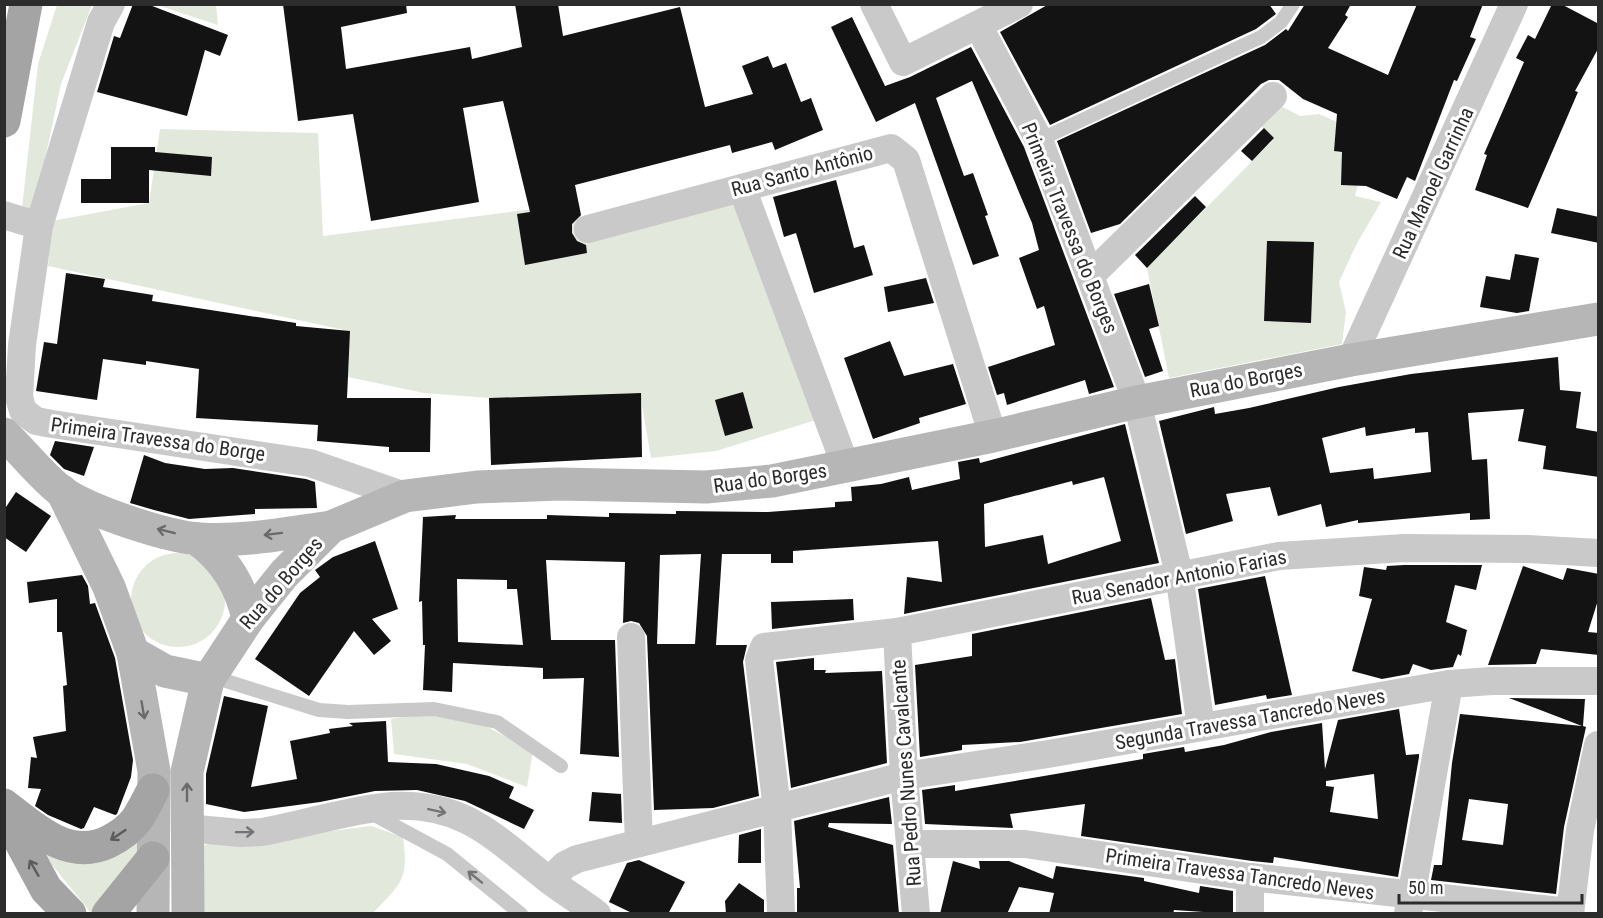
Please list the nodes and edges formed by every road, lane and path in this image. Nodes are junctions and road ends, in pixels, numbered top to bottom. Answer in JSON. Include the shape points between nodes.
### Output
{"nodes":[{"id":1,"x":15,"y":4,"type":"edge"},
{"id":2,"x":26,"y":4,"type":"edge"},
{"id":3,"x":111,"y":4,"type":"edge"},
{"id":4,"x":874,"y":4,"type":"edge"},
{"id":5,"x":1018,"y":4,"type":"edge"},
{"id":6,"x":1293,"y":4,"type":"edge"},
{"id":7,"x":1514,"y":4,"type":"edge"},
{"id":8,"x":978,"y":25,"type":"junction"},
{"id":9,"x":4,"y":30,"type":"edge"},
{"id":10,"x":1273,"y":96,"type":"dead end"},
{"id":11,"x":4,"y":121,"type":"edge"},
{"id":12,"x":1039,"y":140,"type":"junction"},
{"id":13,"x":742,"y":188,"type":"junction"},
{"id":14,"x":4,"y":215,"type":"edge"},
{"id":15,"x":39,"y":226,"type":"junction"},
{"id":16,"x":588,"y":229,"type":"dead end"},
{"id":17,"x":1091,"y":275,"type":"junction"},
{"id":18,"x":1599,"y":319,"type":"edge"},
{"id":19,"x":1351,"y":360,"type":"junction"},
{"id":20,"x":1137,"y":402,"type":"junction"},
{"id":21,"x":4,"y":434,"type":"edge"},
{"id":22,"x":993,"y":436,"type":"junction"},
{"id":23,"x":846,"y":467,"type":"junction"},
{"id":24,"x":62,"y":492,"type":"junction"},
{"id":25,"x":405,"y":496,"type":"junction"},
{"id":26,"x":136,"y":524,"type":"junction"},
{"id":27,"x":331,"y":527,"type":"junction"},
{"id":28,"x":197,"y":539,"type":"junction"},
{"id":29,"x":1599,"y":554,"type":"edge"},
{"id":30,"x":102,"y":574,"type":"junction"},
{"id":31,"x":1179,"y":574,"type":"junction"},
{"id":32,"x":248,"y":619,"type":"junction"},
{"id":33,"x":897,"y":632,"type":"junction"},
{"id":34,"x":631,"y":637,"type":"dead end"},
{"id":35,"x":133,"y":653,"type":"junction"},
{"id":36,"x":209,"y":678,"type":"junction"},
{"id":37,"x":1599,"y":681,"type":"edge"},
{"id":38,"x":1449,"y":684,"type":"junction"},
{"id":39,"x":1201,"y":727,"type":"junction"},
{"id":40,"x":1599,"y":745,"type":"edge"},
{"id":41,"x":561,"y":766,"type":"dead end"},
{"id":42,"x":904,"y":776,"type":"junction"},
{"id":43,"x":153,"y":780,"type":"junction"},
{"id":44,"x":4,"y":805,"type":"edge"},
{"id":45,"x":777,"y":809,"type":"junction"},
{"id":46,"x":4,"y":811,"type":"edge"},
{"id":47,"x":366,"y":811,"type":"junction"},
{"id":48,"x":186,"y":828,"type":"junction"},
{"id":49,"x":639,"y":843,"type":"junction"},
{"id":50,"x":910,"y":844,"type":"junction"},
{"id":51,"x":153,"y":858,"type":"junction"},
{"id":52,"x":1250,"y":877,"type":"junction"},
{"id":53,"x":554,"y":883,"type":"junction"},
{"id":54,"x":1408,"y":905,"type":"edge"},
{"id":55,"x":1570,"y":913,"type":"edge"},
{"id":56,"x":70,"y":914,"type":"edge"},
{"id":57,"x":108,"y":914,"type":"edge"},
{"id":58,"x":153,"y":914,"type":"edge"},
{"id":59,"x":188,"y":914,"type":"edge"},
{"id":60,"x":521,"y":914,"type":"edge"},
{"id":61,"x":582,"y":914,"type":"edge"},
{"id":62,"x":597,"y":914,"type":"edge"},
{"id":63,"x":781,"y":914,"type":"edge"},
{"id":64,"x":916,"y":914,"type":"edge"},
{"id":65,"x":1250,"y":914,"type":"edge"}],
"edges":[{"from":1,"to":9,"type":"main road"},
{"from":2,"to":11,"type":"main road"},
{"from":3,"to":15,"type":"street","via":[[101,22]]},
{"from":4,"to":8,"type":"street","via":[[903,62]]},
{"from":5,"to":8,"type":"street"},
{"from":6,"to":12,"type":"lane","via":[[1281,22],[1261,37]]},
{"from":7,"to":19,"type":"street","name":"Rua Manoel Garrinha"},
{"from":8,"to":12,"type":"street","name":"Primeira Travessa do Borges"},
{"from":10,"to":17,"type":"street"},
{"from":12,"to":17,"type":"street","name":"Primeira Travessa do Borges"},
{"from":13,"to":16,"type":"street","name":"Rua Santo Antônio"},
{"from":13,"to":22,"type":"street","name":"Rua Santo Antônio","via":[[891,148],[906,160]]},
{"from":13,"to":23,"type":"street"},
{"from":14,"to":15,"type":"street"},
{"from":15,"to":25,"type":"street","name":"Primeira Travessa do Borge","via":[[20,376],[19,397],[28,417],[52,424],[310,463]]},
{"from":17,"to":20,"type":"street","name":"Primeira Travessa do Borges"},
{"from":18,"to":19,"type":"street","name":"Rua do Borges"},
{"from":19,"to":20,"type":"street","name":"Rua do Borges"},
{"from":20,"to":22,"type":"street","name":"Rua do Borges"},
{"from":20,"to":31,"type":"street"},
{"from":21,"to":24,"type":"street"},
{"from":22,"to":23,"type":"street","name":"Rua do Borges"},
{"from":23,"to":25,"type":"street","name":"Rua do Borges","via":[[733,486],[477,486]]},
{"from":24,"to":26,"type":"street","via":[[86,506]]},
{"from":24,"to":30,"type":"street"},
{"from":25,"to":27,"type":"street","name":"Rua do Borges"},
{"from":28,"to":26,"type":"street","one_way":true},
{"from":26,"to":30,"type":"street","via":[[114,542],[106,554]]},
{"from":27,"to":28,"type":"street","one_way":true,"via":[[238,539]]},
{"from":27,"to":32,"type":"street","name":"Rua do Borges","via":[[284,574]]},
{"from":28,"to":32,"type":"street","via":[[226,566],[243,597]]},
{"from":29,"to":31,"type":"street","name":"Rua Senador Antonio Farias","via":[[1404,548],[1279,556]]},
{"from":30,"to":35,"type":"street"},
{"from":31,"to":33,"type":"street","name":"Rua Senador Antonio Farias"},
{"from":31,"to":39,"type":"street"},
{"from":32,"to":36,"type":"street","name":"Rua do Borges"},
{"from":33,"to":42,"type":"street","name":"Rua Pedro Nunes Cavalcante"},
{"from":33,"to":45,"type":"street","name":"Rua Senador Antonio Farias","via":[[764,647],[759,660]]},
{"from":34,"to":49,"type":"street"},
{"from":35,"to":36,"type":"street","via":[[165,671]]},
{"from":35,"to":43,"type":"street","one_way":true},
{"from":36,"to":41,"type":"lane","via":[[319,710],[434,709],[497,722]]},
{"from":48,"to":36,"type":"street","name":"Rua do Borges","one_way":true,"via":[[187,771]]},
{"from":37,"to":38,"type":"street","name":"Segunda Travessa Tancredo Neves"},
{"from":38,"to":39,"type":"street","name":"Segunda Travessa Tancredo Neves"},
{"from":38,"to":54,"type":"street"},
{"from":39,"to":42,"type":"street","name":"Segunda Travessa Tancredo Neves"},
{"from":40,"to":55,"type":"street","via":[[1580,830]]},
{"from":42,"to":45,"type":"street","name":"Segunda Travessa Tancredo Neves"},
{"from":42,"to":50,"type":"street","name":"Rua Pedro Nunes Cavalcante"},
{"from":43,"to":44,"type":"main road","one_way":true,"via":[[136,821],[118,837],[98,846],[75,848],[53,840]]},
{"from":43,"to":51,"type":"street"},
{"from":45,"to":49,"type":"street","name":"Segunda Travessa Tancredo Neves"},
{"from":45,"to":63,"type":"street"},
{"from":56,"to":46,"type":"main road","one_way":true,"via":[[46,889]]},
{"from":48,"to":47,"type":"street","one_way":true,"via":[[262,832]]},
{"from":47,"to":53,"type":"street","one_way":true,"via":[[405,806],[469,820],[499,838]]},
{"from":60,"to":47,"type":"lane","one_way":true,"via":[[447,854]]},
{"from":48,"to":59,"type":"street","name":"Rua do Borges"},
{"from":49,"to":53,"type":"street","name":"Segunda Travessa Tancredo Neves","via":[[565,865]]},
{"from":50,"to":52,"type":"street","name":"Primeira Travessa Tancredo Neves","via":[[1025,844]]},
{"from":50,"to":64,"type":"street","name":"Rua Pedro Nunes Cavalcante"},
{"from":51,"to":57,"type":"main road"},
{"from":51,"to":58,"type":"street"},
{"from":52,"to":54,"type":"street","name":"Primeira Travessa Tancredo Neves"},
{"from":52,"to":65,"type":"street"},
{"from":53,"to":61,"type":"lane"},
{"from":53,"to":62,"type":"street"},
{"from":54,"to":55,"type":"street","name":"Primeira Travessa Tancredo Neves"}]}
